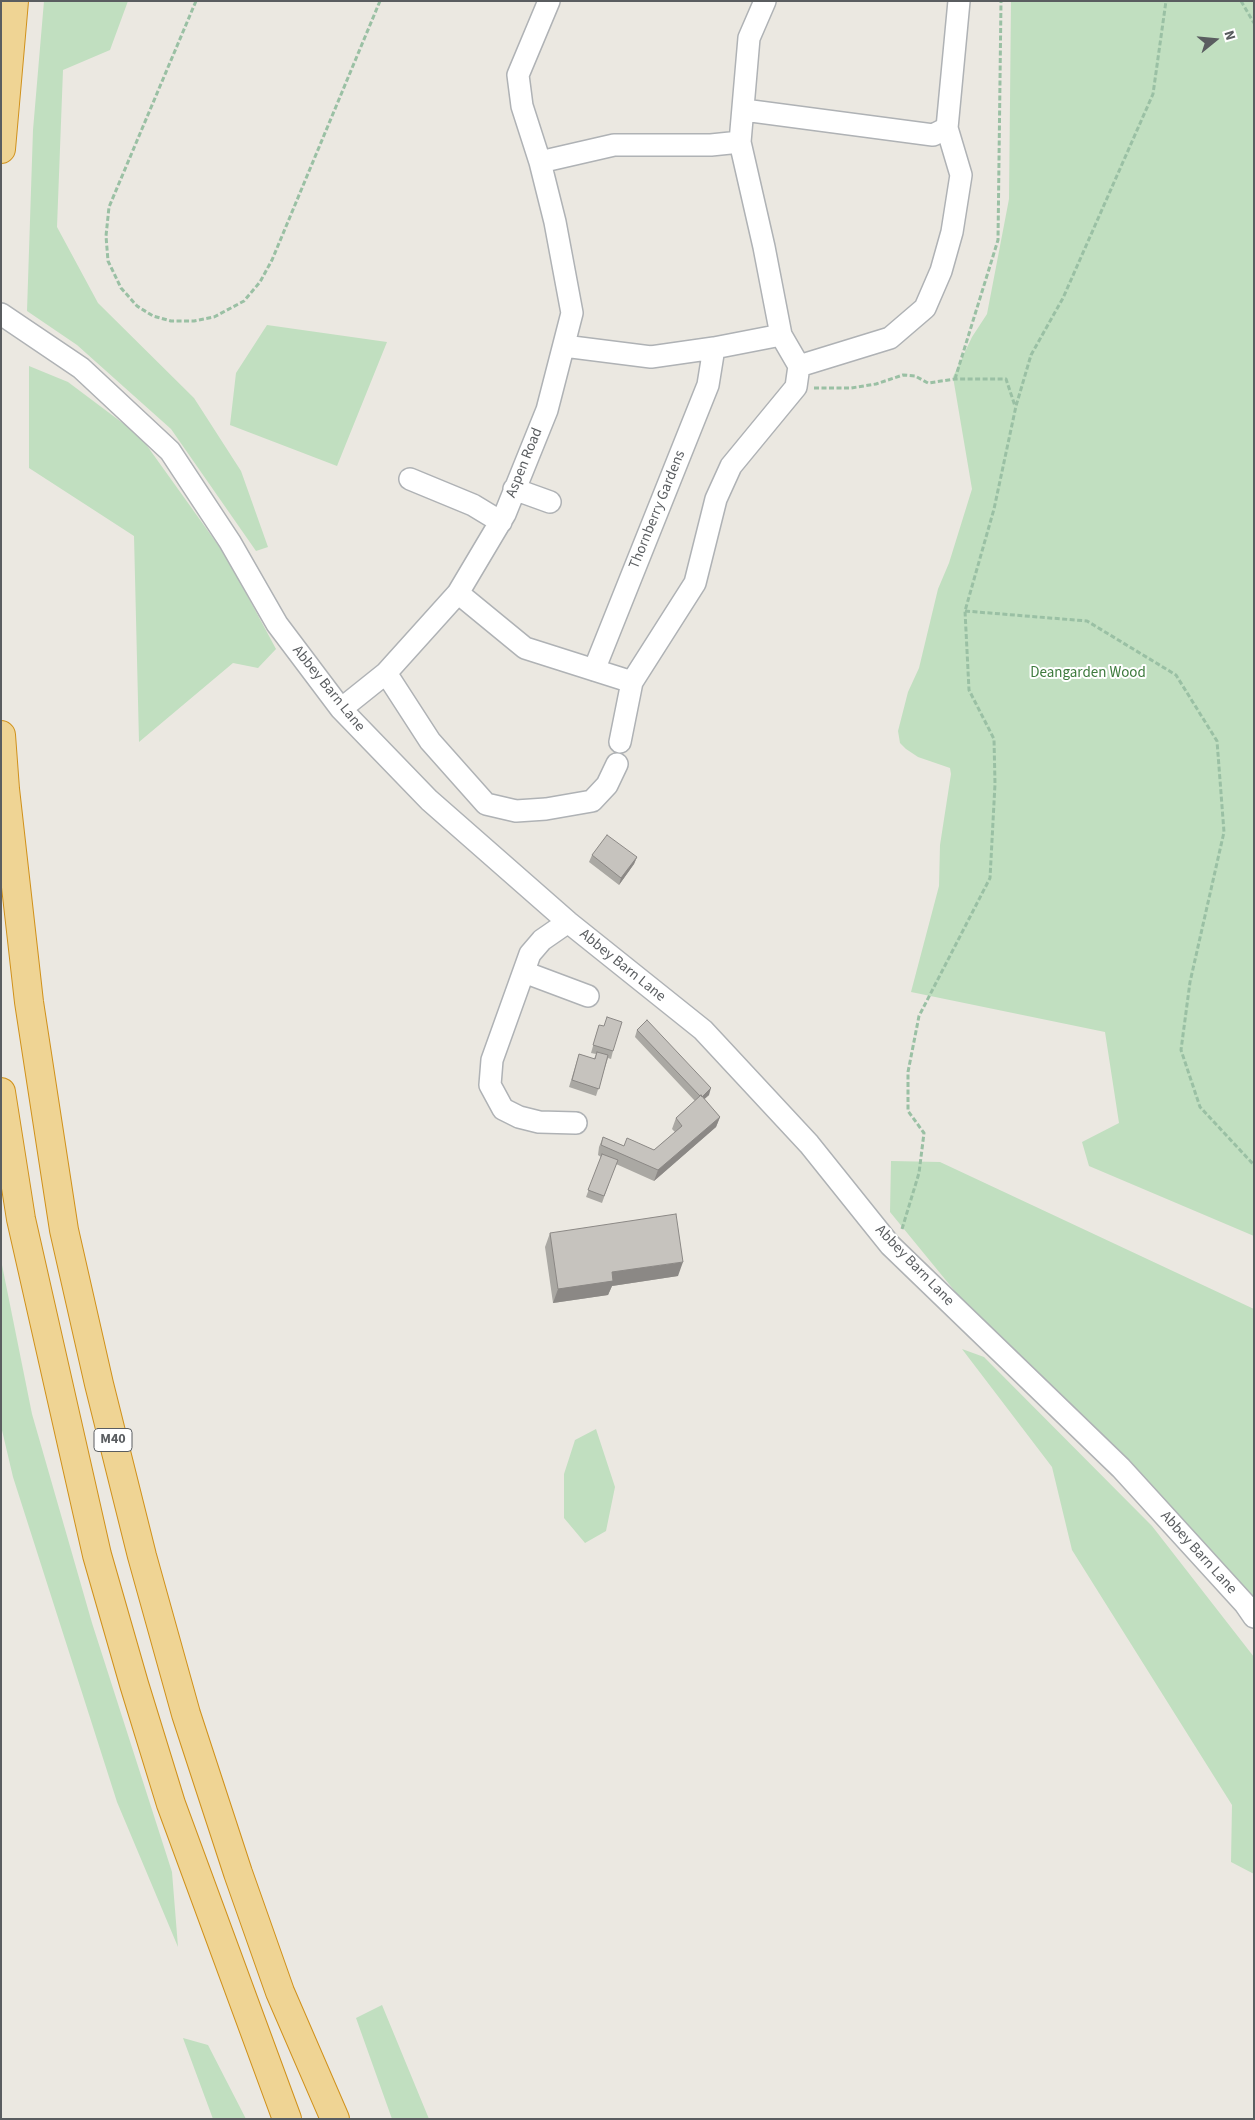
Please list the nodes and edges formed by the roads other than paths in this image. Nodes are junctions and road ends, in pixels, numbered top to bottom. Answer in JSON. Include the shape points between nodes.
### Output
{"nodes":[{"id":1,"x":14,"y":1,"type":"edge"},
{"id":2,"x":549,"y":1,"type":"edge"},
{"id":3,"x":765,"y":1,"type":"edge"},
{"id":4,"x":959,"y":1,"type":"edge"},
{"id":5,"x":744,"y":110,"type":"junction"},
{"id":6,"x":947,"y":128,"type":"junction"},
{"id":7,"x":740,"y":142,"type":"junction"},
{"id":8,"x":1,"y":149,"type":"edge"},
{"id":9,"x":540,"y":162,"type":"junction"},
{"id":10,"x":1,"y":314,"type":"edge"},
{"id":11,"x":782,"y":335,"type":"junction"},
{"id":12,"x":564,"y":346,"type":"junction"},
{"id":13,"x":714,"y":348,"type":"junction"},
{"id":14,"x":799,"y":366,"type":"junction"},
{"id":15,"x":410,"y":479,"type":"dead end"},
{"id":16,"x":514,"y":490,"type":"junction"},
{"id":17,"x":550,"y":502,"type":"dead end"},
{"id":18,"x":500,"y":522,"type":"junction"},
{"id":19,"x":458,"y":593,"type":"junction"},
{"id":20,"x":594,"y":670,"type":"junction"},
{"id":21,"x":386,"y":672,"type":"junction"},
{"id":22,"x":632,"y":682,"type":"junction"},
{"id":23,"x":341,"y":709,"type":"junction"},
{"id":24,"x":1,"y":735,"type":"edge"},
{"id":25,"x":620,"y":742,"type":"dead end"},
{"id":26,"x":616,"y":764,"type":"dead end"},
{"id":27,"x":568,"y":922,"type":"junction"},
{"id":28,"x":524,"y":972,"type":"junction"},
{"id":29,"x":588,"y":996,"type":"dead end"},
{"id":30,"x":1,"y":1092,"type":"edge"},
{"id":31,"x":576,"y":1123,"type":"dead end"},
{"id":32,"x":1254,"y":1617,"type":"edge"},
{"id":33,"x":287,"y":2119,"type":"edge"},
{"id":34,"x":335,"y":2119,"type":"edge"}],
"edges":[{"from":1,"to":8,"type":"highway"},
{"from":2,"to":9,"type":"street","name":"Aspen Road","via":[[518,75],[522,106]]},
{"from":3,"to":5,"type":"street","via":[[749,38]]},
{"from":4,"to":6,"type":"street"},
{"from":5,"to":6,"type":"street","via":[[933,135]]},
{"from":5,"to":7,"type":"street"},
{"from":6,"to":14,"type":"street","via":[[961,175],[952,232],[941,271],[925,308],[890,338]]},
{"from":7,"to":9,"type":"street","via":[[614,145]]},
{"from":7,"to":11,"type":"street"},
{"from":9,"to":12,"type":"street","name":"Aspen Road","via":[[572,313]]},
{"from":10,"to":23,"type":"street","name":"Abbey Barn Lane","via":[[81,368],[170,451],[230,542],[277,624]]},
{"from":11,"to":13,"type":"street"},
{"from":11,"to":14,"type":"street"},
{"from":12,"to":13,"type":"street","via":[[651,358]]},
{"from":12,"to":16,"type":"street","name":"Aspen Road","via":[[547,410]]},
{"from":13,"to":20,"type":"street","name":"Thornberry Gardens","via":[[708,385]]},
{"from":14,"to":22,"type":"street","via":[[796,387],[732,466],[716,499],[695,583]]},
{"from":15,"to":18,"type":"street","via":[[472,504]]},
{"from":16,"to":17,"type":"street"},
{"from":16,"to":18,"type":"street","name":"Aspen Road"},
{"from":18,"to":19,"type":"street","name":"Aspen Road"},
{"from":19,"to":20,"type":"street","via":[[525,648]]},
{"from":19,"to":21,"type":"street","name":"Aspen Road"},
{"from":20,"to":22,"type":"street"},
{"from":21,"to":23,"type":"street","name":"Aspen Road"},
{"from":21,"to":26,"type":"street","via":[[430,742],[486,804],[516,812],[592,801],[607,785]]},
{"from":22,"to":25,"type":"street"},
{"from":23,"to":27,"type":"street","name":"Abbey Barn Lane","via":[[429,800]]},
{"from":24,"to":34,"type":"highway","number":"M40","via":[[29,1002],[64,1230],[100,1384],[142,1556],[192,1732],[280,1992]]},
{"from":27,"to":28,"type":"street","via":[[542,940],[530,954]]},
{"from":27,"to":32,"type":"street","name":"Abbey Barn Lane","via":[[703,1030],[809,1144],[890,1245],[1120,1468]]},
{"from":28,"to":29,"type":"street"},
{"from":28,"to":31,"type":"street","via":[[492,1060],[490,1085],[503,1109],[518,1117],[539,1122]]},
{"from":30,"to":33,"type":"highway","number":"M40","via":[[21,1219],[97,1555],[171,1804]]}]}
